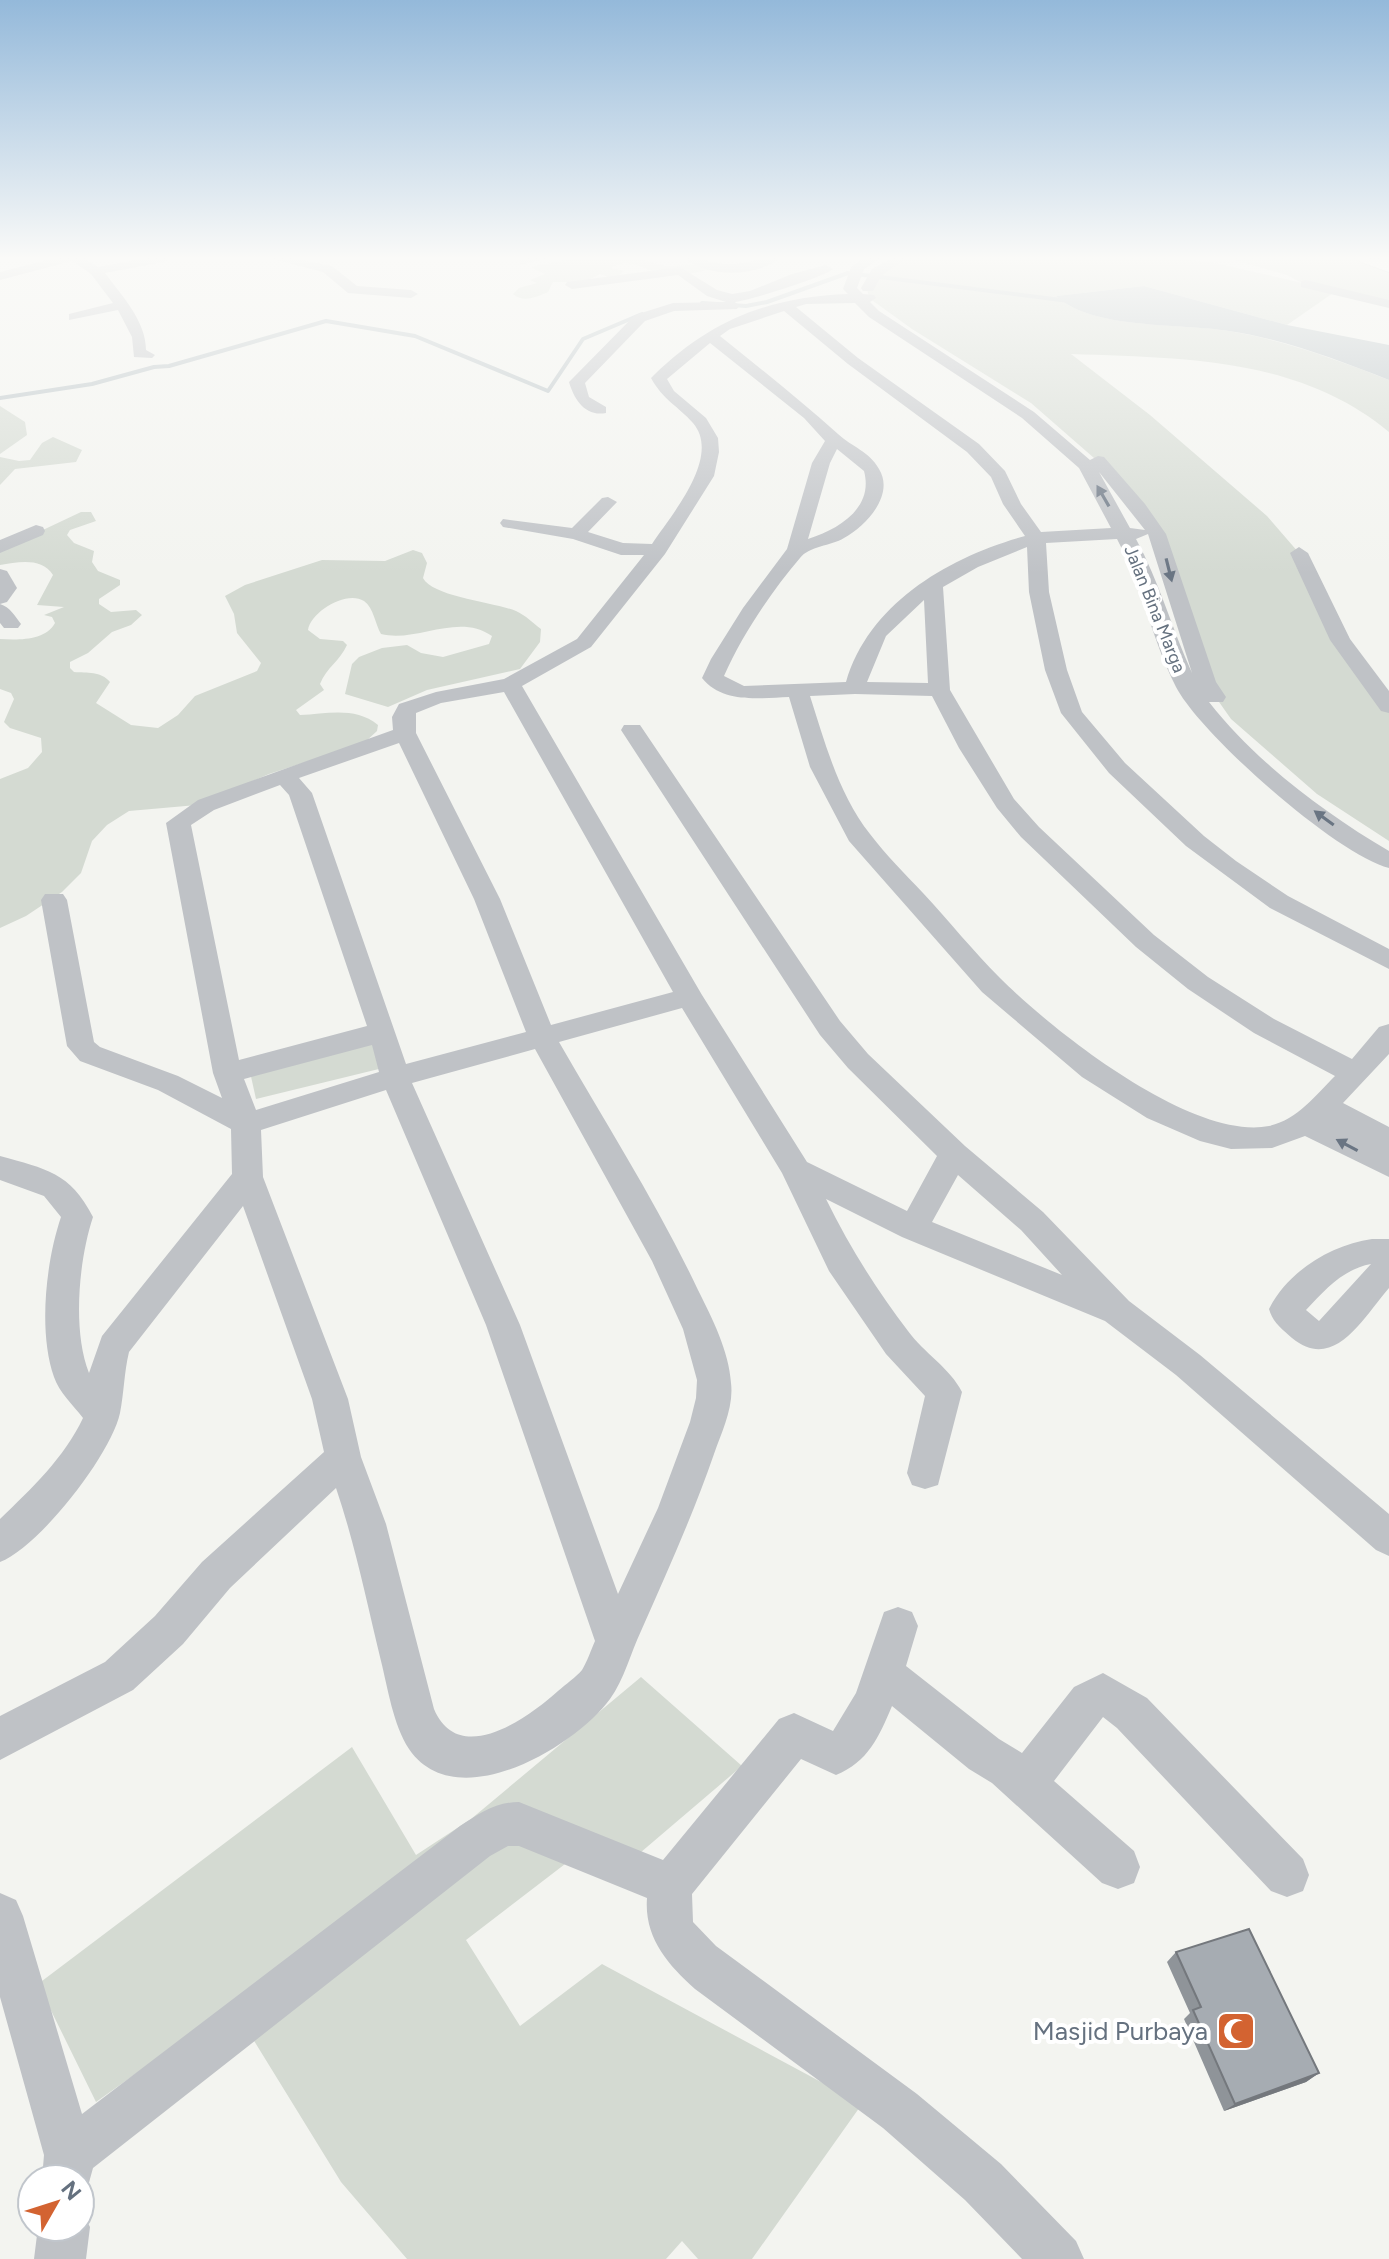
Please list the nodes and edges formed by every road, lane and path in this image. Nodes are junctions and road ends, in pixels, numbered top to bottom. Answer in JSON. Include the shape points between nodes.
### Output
{"nodes":[{"id":1,"x":595,"y":363,"type":"edge"},
{"id":2,"x":677,"y":363,"type":"edge"},
{"id":3,"x":745,"y":363,"type":"edge"},
{"id":4,"x":856,"y":363,"type":"edge"},
{"id":5,"x":949,"y":363,"type":"edge"},
{"id":6,"x":967,"y":363,"type":"edge"},
{"id":7,"x":600,"y":410,"type":"dead end"},
{"id":8,"x":834,"y":440,"type":"junction"},
{"id":9,"x":608,"y":502,"type":"dead end"},
{"id":10,"x":509,"y":523,"type":"dead end"},
{"id":11,"x":36,"y":531,"type":"dead end"},
{"id":12,"x":1125,"y":533,"type":"junction"},
{"id":13,"x":576,"y":534,"type":"junction"},
{"id":14,"x":1157,"y":534,"type":"junction"},
{"id":15,"x":1036,"y":539,"type":"junction"},
{"id":16,"x":0,"y":547,"type":"edge"},
{"id":17,"x":658,"y":550,"type":"junction"},
{"id":18,"x":796,"y":550,"type":"junction"},
{"id":19,"x":1299,"y":553,"type":"dead end"},
{"id":20,"x":0,"y":575,"type":"edge"},
{"id":21,"x":933,"y":585,"type":"junction"},
{"id":22,"x":0,"y":598,"type":"edge"},
{"id":23,"x":510,"y":684,"type":"junction"},
{"id":24,"x":855,"y":688,"type":"junction"},
{"id":25,"x":939,"y":690,"type":"junction"},
{"id":26,"x":798,"y":691,"type":"junction"},
{"id":27,"x":1389,"y":706,"type":"edge"},
{"id":28,"x":632,"y":730,"type":"dead end"},
{"id":29,"x":405,"y":733,"type":"junction"},
{"id":30,"x":284,"y":775,"type":"junction"},
{"id":31,"x":1389,"y":841,"type":"edge"},
{"id":32,"x":1389,"y":861,"type":"edge"},
{"id":33,"x":54,"y":900,"type":"dead end"},
{"id":34,"x":1389,"y":960,"type":"edge"},
{"id":35,"x":689,"y":997,"type":"junction"},
{"id":36,"x":383,"y":1032,"type":"junction"},
{"id":37,"x":1389,"y":1034,"type":"edge"},
{"id":38,"x":541,"y":1035,"type":"junction"},
{"id":39,"x":227,"y":1073,"type":"junction"},
{"id":40,"x":1354,"y":1073,"type":"junction"},
{"id":41,"x":395,"y":1077,"type":"junction"},
{"id":42,"x":1315,"y":1115,"type":"junction"},
{"id":43,"x":246,"y":1124,"type":"junction"},
{"id":44,"x":1389,"y":1141,"type":"edge"},
{"id":45,"x":954,"y":1154,"type":"junction"},
{"id":46,"x":1389,"y":1166,"type":"edge"},
{"id":47,"x":0,"y":1168,"type":"edge"},
{"id":48,"x":796,"y":1170,"type":"junction"},
{"id":49,"x":248,"y":1177,"type":"junction"},
{"id":50,"x":913,"y":1228,"type":"junction"},
{"id":51,"x":1389,"y":1252,"type":"edge"},
{"id":52,"x":1389,"y":1266,"type":"edge"},
{"id":53,"x":1117,"y":1311,"type":"junction"},
{"id":54,"x":102,"y":1415,"type":"junction"},
{"id":55,"x":343,"y":1457,"type":"junction"},
{"id":56,"x":925,"y":1473,"type":"dead end"},
{"id":57,"x":1389,"y":1538,"type":"edge"},
{"id":58,"x":0,"y":1544,"type":"edge"},
{"id":59,"x":898,"y":1626,"type":"dead end"},
{"id":60,"x":614,"y":1639,"type":"junction"},
{"id":61,"x":882,"y":1673,"type":"junction"},
{"id":62,"x":0,"y":1739,"type":"edge"},
{"id":63,"x":1025,"y":1783,"type":"junction"},
{"id":64,"x":1118,"y":1867,"type":"dead end"},
{"id":65,"x":1287,"y":1875,"type":"dead end"},
{"id":66,"x":671,"y":1885,"type":"junction"},
{"id":67,"x":3,"y":1939,"type":"edge"},
{"id":68,"x":67,"y":2163,"type":"edge"},
{"id":69,"x":73,"y":2163,"type":"edge"},
{"id":70,"x":1058,"y":2259,"type":"edge"}],
"edges":[{"from":1,"to":7,"type":"street","via":[[577,382],[582,399]]},
{"from":2,"to":17,"type":"street","via":[[659,378],[674,400],[700,421],[711,452],[705,476]]},
{"from":3,"to":8,"type":"street"},
{"from":4,"to":15,"type":"street","via":[[973,448],[999,475]]},
{"from":12,"to":5,"type":"street","name":"Jalan Bina Marga","one_way":true,"via":[[1086,465],[1028,415]]},
{"from":6,"to":14,"type":"street","name":"Jalan Bina Marga","via":[[1060,425],[1119,484]]},
{"from":8,"to":18,"type":"street","via":[[821,463]]},
{"from":8,"to":18,"type":"street","via":[[870,468],[876,479],[873,499],[836,535]]},
{"from":9,"to":13,"type":"street"},
{"from":10,"to":13,"type":"street"},
{"from":11,"to":16,"type":"street"},
{"from":12,"to":14,"type":"street"},
{"from":12,"to":15,"type":"street"},
{"from":32,"to":12,"type":"street","name":"Jalan Bina Marga","one_way":true,"via":[[1315,813],[1224,736],[1181,675]]},
{"from":13,"to":17,"type":"street","via":[[621,549]]},
{"from":14,"to":31,"type":"street","name":"Jalan Bina Marga","one_way":true,"via":[[1205,682],[1231,719],[1317,794]]},
{"from":15,"to":21,"type":"street"},
{"from":15,"to":34,"type":"street","via":[[1039,592],[1056,670],[1072,713],[1117,768],[1227,866],[1279,902]]},
{"from":17,"to":23,"type":"street","via":[[584,643]]},
{"from":18,"to":26,"type":"street","via":[[753,608],[713,678],[744,692]]},
{"from":19,"to":27,"type":"street","via":[[1340,640]]},
{"from":20,"to":22,"type":"street","via":[[7,588]]},
{"from":21,"to":24,"type":"street","via":[[879,633],[861,664]]},
{"from":21,"to":25,"type":"street"},
{"from":23,"to":29,"type":"street","via":[[407,709]]},
{"from":23,"to":35,"type":"street"},
{"from":24,"to":25,"type":"street"},
{"from":24,"to":26,"type":"street"},
{"from":25,"to":40,"type":"street","via":[[1005,803],[1145,941],[1264,1026]]},
{"from":26,"to":42,"type":"street","via":[[821,767],[858,836],[992,986],[1092,1070],[1157,1110],[1231,1138],[1272,1137]]},
{"from":28,"to":45,"type":"street","via":[[830,1028]]},
{"from":29,"to":30,"type":"street"},
{"from":29,"to":38,"type":"street","via":[[487,899]]},
{"from":30,"to":36,"type":"street","via":[[300,793],[310,818]]},
{"from":30,"to":39,"type":"street","via":[[206,805],[178,823]]},
{"from":33,"to":43,"type":"street","via":[[81,1046]]},
{"from":35,"to":38,"type":"street"},
{"from":35,"to":48,"type":"street"},
{"from":36,"to":39,"type":"street"},
{"from":36,"to":41,"type":"street"},
{"from":37,"to":40,"type":"street"},
{"from":38,"to":41,"type":"street"},
{"from":38,"to":60,"type":"street","via":[[667,1258],[700,1329],[714,1380],[708,1422],[676,1510]]},
{"from":39,"to":43,"type":"street"},
{"from":40,"to":42,"type":"street"},
{"from":41,"to":43,"type":"street"},
{"from":41,"to":60,"type":"street","via":[[503,1325]]},
{"from":42,"to":44,"type":"street"},
{"from":46,"to":42,"type":"street","one_way":true},
{"from":43,"to":49,"type":"street"},
{"from":45,"to":50,"type":"street"},
{"from":45,"to":53,"type":"street","via":[[1032,1221]]},
{"from":47,"to":54,"type":"street","via":[[41,1180],[71,1202],[77,1217],[66,1249],[63,1333],[71,1376]]},
{"from":48,"to":50,"type":"street"},
{"from":48,"to":56,"type":"street","via":[[841,1262],[898,1344],[944,1392]]},
{"from":49,"to":54,"type":"street","via":[[114,1346]]},
{"from":49,"to":55,"type":"street","via":[[330,1399]]},
{"from":50,"to":53,"type":"street"},
{"from":51,"to":52,"type":"street","via":[[1367,1249],[1349,1254],[1310,1284],[1287,1314],[1315,1337],[1326,1336]]},
{"from":53,"to":57,"type":"street","via":[[1188,1365]]},
{"from":54,"to":58,"type":"street","via":[[85,1452]]},
{"from":55,"to":60,"type":"street","via":[[367,1524],[414,1710],[424,1734],[441,1751],[466,1758],[487,1755],[549,1727],[596,1684]]},
{"from":55,"to":62,"type":"street","via":[[216,1575],[169,1630],[119,1676]]},
{"from":59,"to":61,"type":"street"},
{"from":61,"to":63,"type":"street"},
{"from":61,"to":66,"type":"street","via":[[862,1727],[846,1750],[828,1753],[794,1734]]},
{"from":63,"to":64,"type":"street"},
{"from":63,"to":65,"type":"street","via":[[1089,1702],[1103,1693],[1132,1713]]},
{"from":66,"to":69,"type":"street","via":[[519,1824],[503,1824],[462,1850]]},
{"from":66,"to":70,"type":"street","via":[[669,1924],[692,1957],[900,2111],[983,2182]]},
{"from":67,"to":68,"type":"street"}]}
